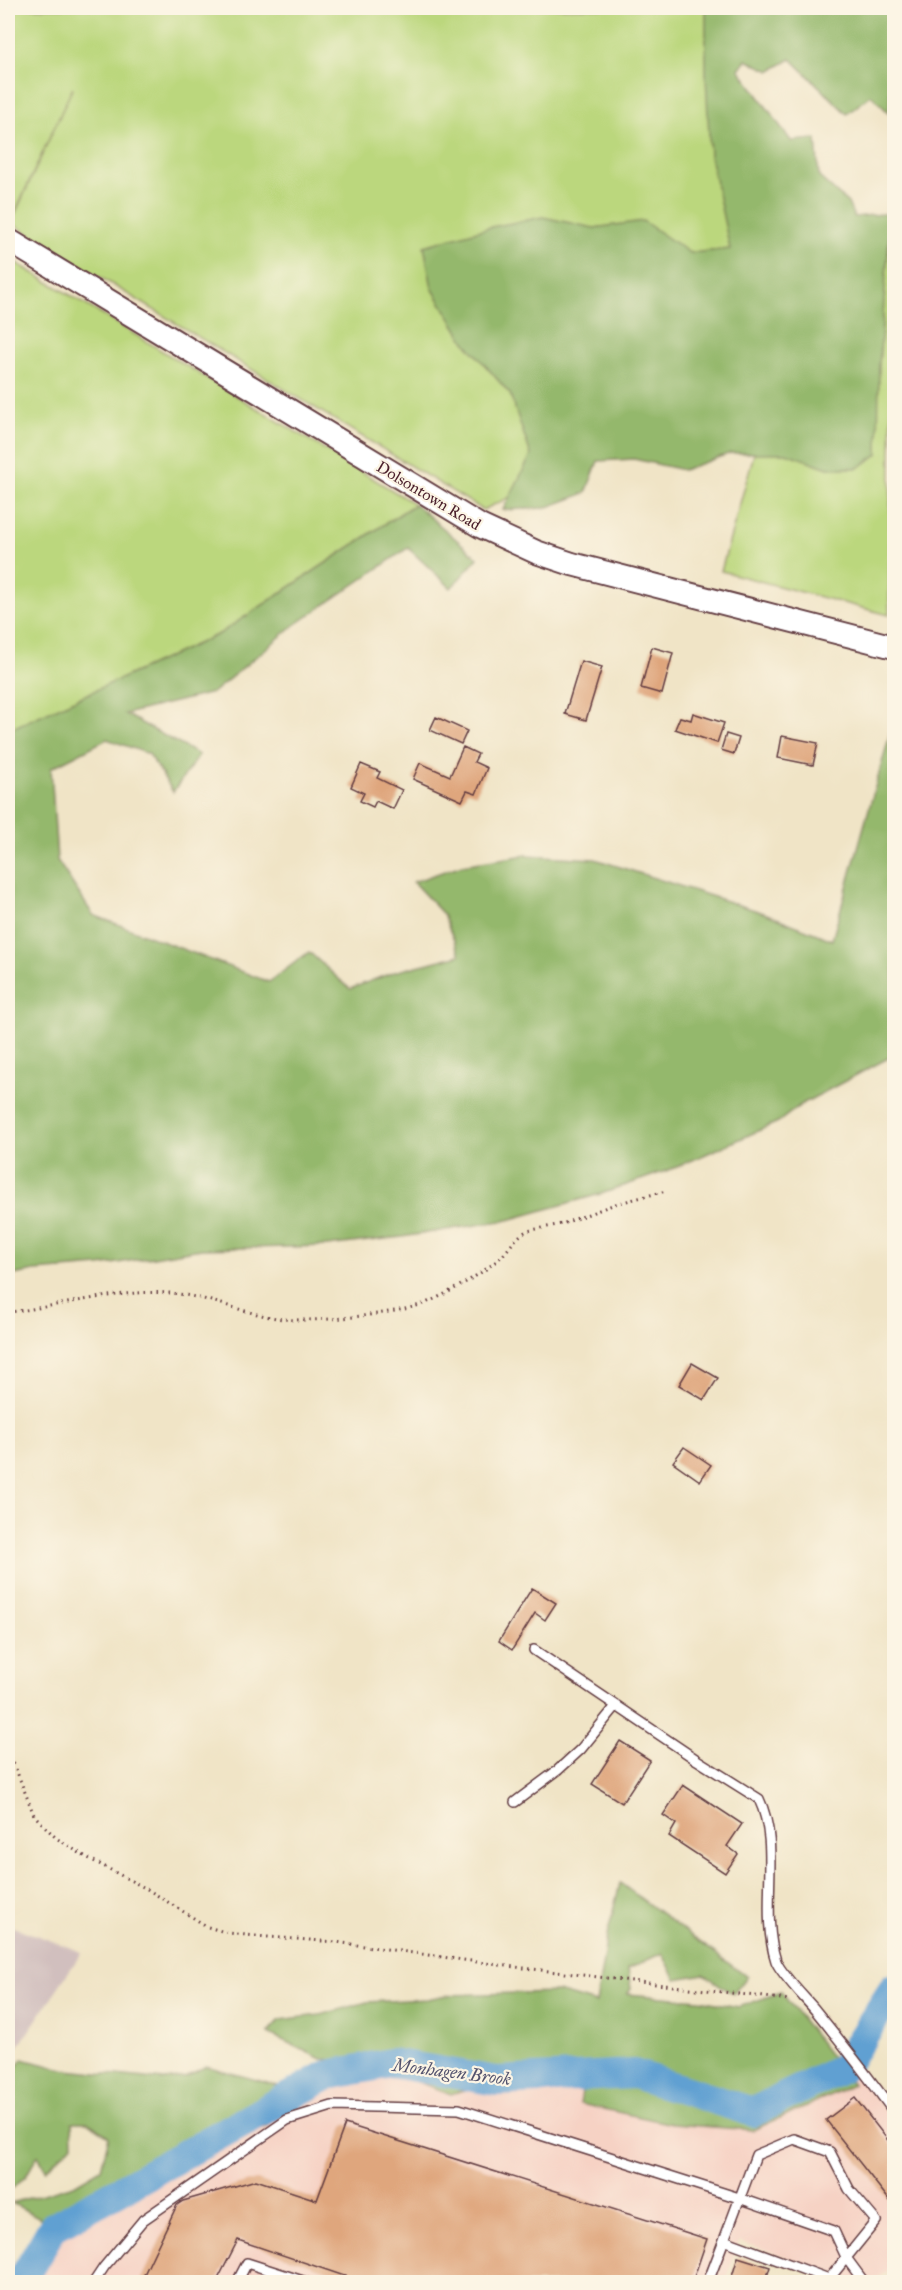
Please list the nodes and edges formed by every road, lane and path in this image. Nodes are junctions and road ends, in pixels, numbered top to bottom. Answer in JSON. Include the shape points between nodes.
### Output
{"nodes":[{"id":1,"x":8,"y":240,"type":"edge"},
{"id":2,"x":894,"y":647,"type":"edge"},
{"id":3,"x":666,"y":1191,"type":"dead end"},
{"id":4,"x":8,"y":1312,"type":"edge"},
{"id":5,"x":534,"y":1650,"type":"dead end"},
{"id":6,"x":616,"y":1706,"type":"junction"},
{"id":7,"x":9,"y":1752,"type":"edge"},
{"id":8,"x":515,"y":1802,"type":"dead end"},
{"id":9,"x":808,"y":2002,"type":"junction"},
{"id":10,"x":894,"y":2112,"type":"edge"},
{"id":11,"x":738,"y":2198,"type":"junction"},
{"id":12,"x":724,"y":2240,"type":"junction"},
{"id":13,"x":847,"y":2259,"type":"junction"},
{"id":14,"x":827,"y":2281,"type":"edge"},
{"id":15,"x":94,"y":2283,"type":"edge"},
{"id":16,"x":237,"y":2283,"type":"edge"},
{"id":17,"x":306,"y":2283,"type":"edge"},
{"id":18,"x":708,"y":2283,"type":"edge"},
{"id":19,"x":864,"y":2283,"type":"edge"}],
"edges":[{"from":1,"to":2,"type":"street","name":"Dolsontown Road","via":[[507,540],[572,564]]},
{"from":3,"to":4,"type":"path","via":[[522,1233],[486,1269],[420,1305],[388,1312],[296,1321],[169,1293]]},
{"from":5,"to":6,"type":"lane"},
{"from":6,"to":8,"type":"lane","via":[[581,1749]]},
{"from":6,"to":9,"type":"lane","via":[[759,1799],[769,1830],[768,1914],[777,1963]]},
{"from":7,"to":9,"type":"path","via":[[34,1815],[56,1838],[208,1927],[228,1933],[336,1942]]},
{"from":9,"to":10,"type":"lane"},
{"from":11,"to":12,"type":"lane"},
{"from":11,"to":13,"type":"lane","via":[[834,2231]]},
{"from":11,"to":13,"type":"lane","via":[[756,2156],[794,2139],[830,2152],[849,2189],[876,2222]]},
{"from":11,"to":15,"type":"lane","via":[[459,2109],[332,2106],[287,2120],[143,2220]]},
{"from":12,"to":14,"type":"lane"},
{"from":12,"to":18,"type":"lane"},
{"from":13,"to":14,"type":"lane"},
{"from":13,"to":19,"type":"lane"},
{"from":16,"to":17,"type":"lane","via":[[247,2263]]}]}
